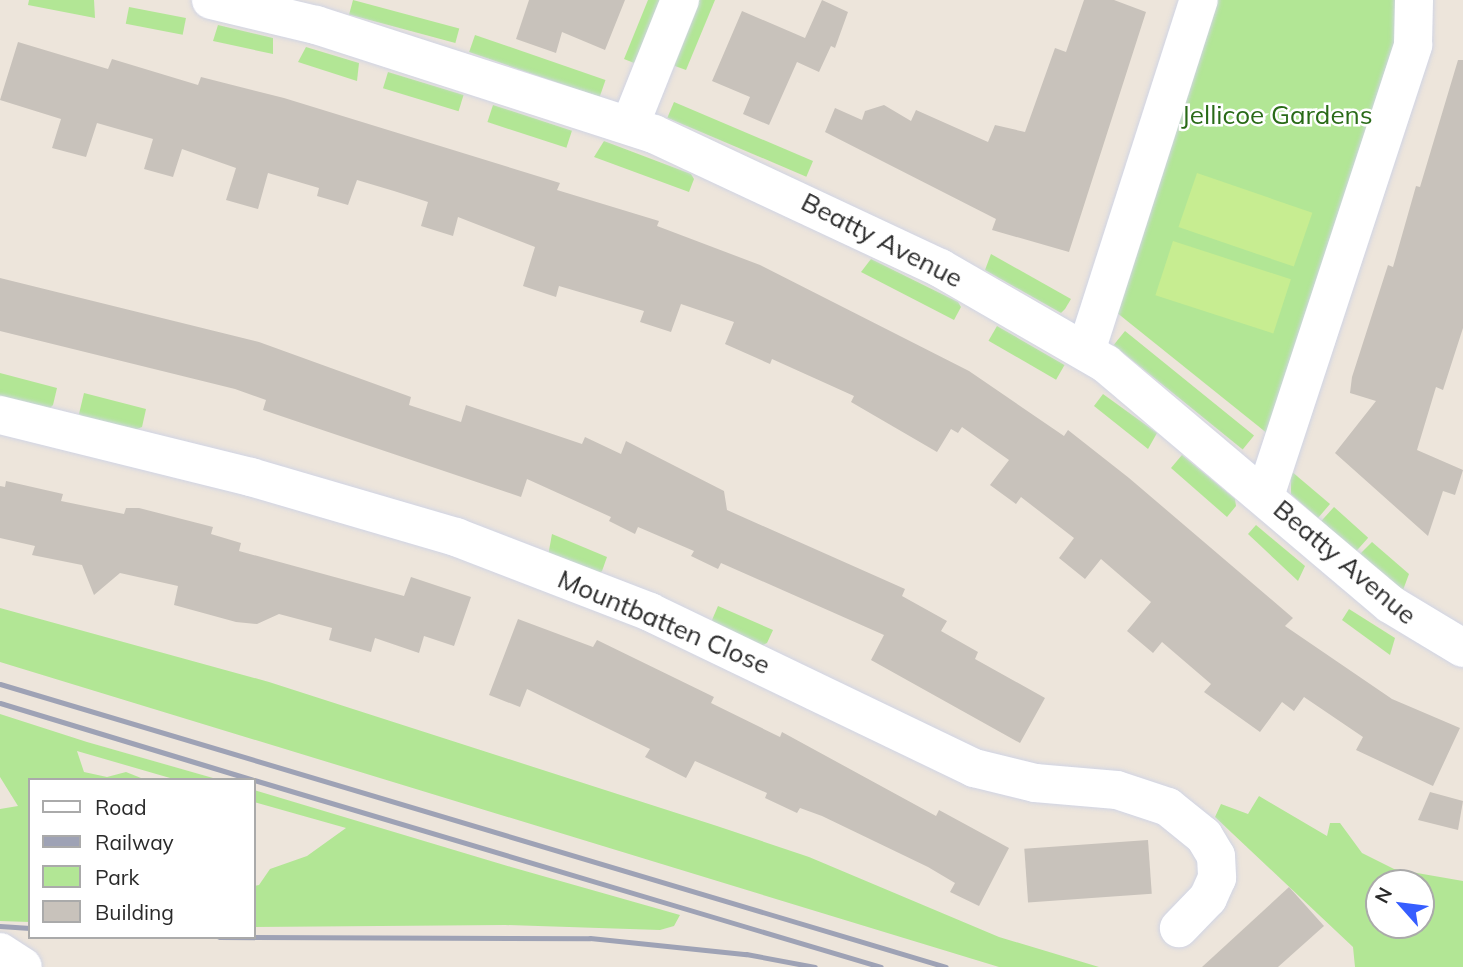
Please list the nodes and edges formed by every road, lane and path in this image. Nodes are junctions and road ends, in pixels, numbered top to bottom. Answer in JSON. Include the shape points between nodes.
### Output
{"nodes":[{"id":1,"x":211,"y":0,"type":"edge"},
{"id":2,"x":680,"y":0,"type":"edge"},
{"id":3,"x":1199,"y":0,"type":"edge"},
{"id":4,"x":1414,"y":0,"type":"edge"},
{"id":5,"x":254,"y":4,"type":"edge"},
{"id":6,"x":630,"y":125,"type":"junction"},
{"id":7,"x":1086,"y":351,"type":"junction"},
{"id":8,"x":0,"y":415,"type":"edge"},
{"id":9,"x":1265,"y":496,"type":"junction"},
{"id":10,"x":1463,"y":648,"type":"edge"},
{"id":11,"x":1179,"y":928,"type":"dead end"},
{"id":12,"x":0,"y":952,"type":"edge"},
{"id":13,"x":23,"y":967,"type":"edge"}],
"edges":[{"from":1,"to":5,"type":"street","name":"Beatty Avenue"},
{"from":2,"to":6,"type":"street"},
{"from":3,"to":7,"type":"street"},
{"from":4,"to":9,"type":"street","via":[[1413,45]]},
{"from":5,"to":6,"type":"street","name":"Beatty Avenue"},
{"from":6,"to":7,"type":"street","name":"Beatty Avenue","via":[[739,170],[928,262]]},
{"from":7,"to":9,"type":"street","name":"Beatty Avenue"},
{"from":8,"to":11,"type":"street","name":"Mountbatten Close","via":[[263,480],[456,537],[650,612],[974,768],[1035,783],[1117,790],[1168,807],[1204,836],[1216,856],[1217,878],[1208,898]]},
{"from":9,"to":10,"type":"street","name":"Beatty Avenue","via":[[1390,604]]},
{"from":12,"to":13,"type":"street"}]}
